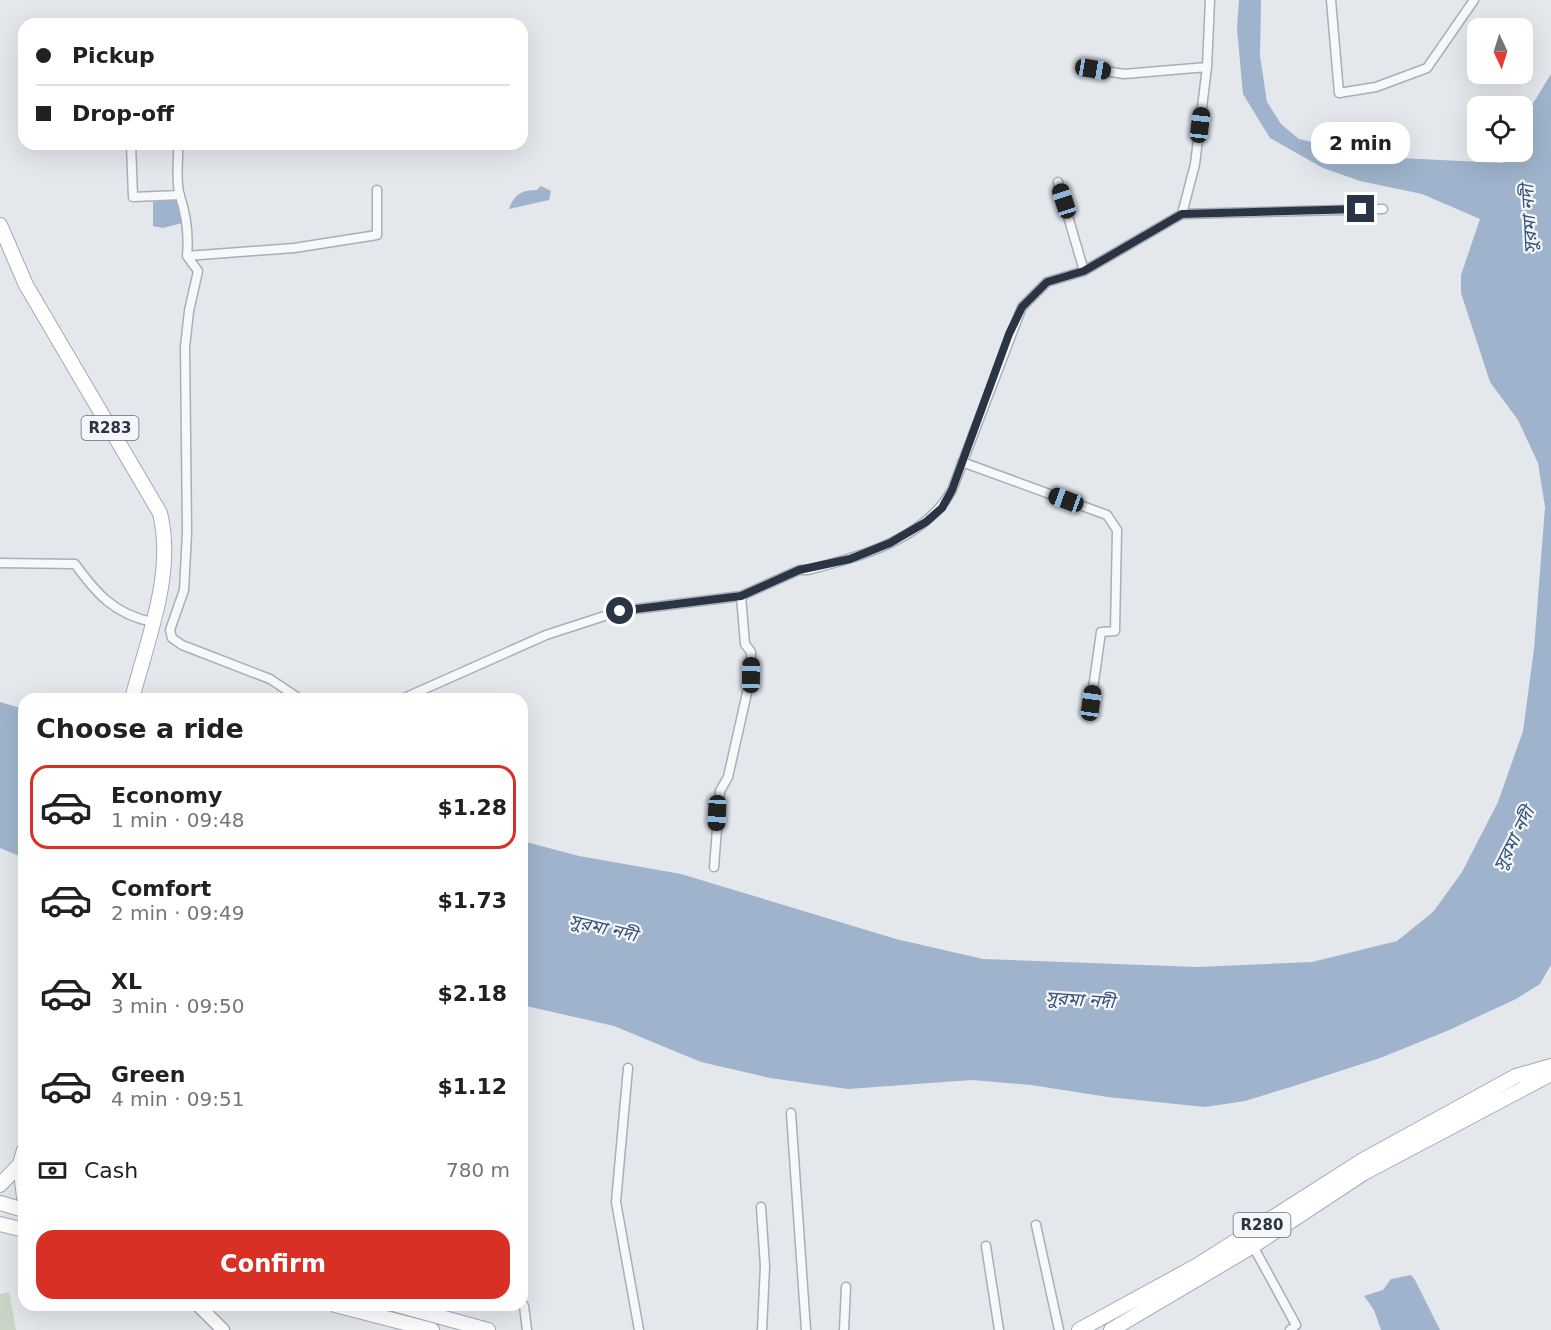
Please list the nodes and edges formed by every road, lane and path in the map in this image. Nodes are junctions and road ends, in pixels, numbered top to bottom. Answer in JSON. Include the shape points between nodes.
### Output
{"nodes":[{"id":1,"x":1210,"y":0,"type":"edge"},
{"id":2,"x":1331,"y":0,"type":"edge"},
{"id":3,"x":1474,"y":0,"type":"edge"},
{"id":4,"x":1207,"y":67,"type":"junction"},
{"id":5,"x":1093,"y":69,"type":"dead end"},
{"id":6,"x":131,"y":150,"type":"edge"},
{"id":7,"x":178,"y":150,"type":"edge"},
{"id":8,"x":1058,"y":182,"type":"dead end"},
{"id":9,"x":377,"y":190,"type":"dead end"},
{"id":10,"x":180,"y":195,"type":"junction"},
{"id":11,"x":1383,"y":209,"type":"dead end"},
{"id":12,"x":1182,"y":214,"type":"junction"},
{"id":13,"x":0,"y":225,"type":"edge"},
{"id":14,"x":187,"y":256,"type":"junction"},
{"id":15,"x":1084,"y":271,"type":"junction"},
{"id":16,"x":962,"y":462,"type":"junction"},
{"id":17,"x":0,"y":563,"type":"edge"},
{"id":18,"x":741,"y":596,"type":"junction"},
{"id":19,"x":152,"y":622,"type":"junction"},
{"id":20,"x":134,"y":693,"type":"edge"},
{"id":21,"x":291,"y":693,"type":"edge"},
{"id":22,"x":416,"y":693,"type":"edge"},
{"id":23,"x":1091,"y":703,"type":"dead end"},
{"id":24,"x":714,"y":867,"type":"dead end"},
{"id":25,"x":1551,"y":1066,"type":"edge"},
{"id":26,"x":628,"y":1068,"type":"dead end"},
{"id":27,"x":1551,"y":1074,"type":"edge"},
{"id":28,"x":791,"y":1113,"type":"dead end"},
{"id":29,"x":1450,"y":1120,"type":"junction"},
{"id":30,"x":18,"y":1162,"type":"edge"},
{"id":31,"x":0,"y":1185,"type":"edge"},
{"id":32,"x":1,"y":1206,"type":"edge"},
{"id":33,"x":760,"y":1207,"type":"dead end"},
{"id":34,"x":18,"y":1209,"type":"edge"},
{"id":35,"x":0,"y":1224,"type":"edge"},
{"id":36,"x":1036,"y":1225,"type":"dead end"},
{"id":37,"x":18,"y":1228,"type":"edge"},
{"id":38,"x":986,"y":1246,"type":"dead end"},
{"id":39,"x":1253,"y":1246,"type":"junction"},
{"id":40,"x":846,"y":1287,"type":"dead end"},
{"id":41,"x":204,"y":1311,"type":"edge"},
{"id":42,"x":370,"y":1311,"type":"edge"},
{"id":43,"x":432,"y":1311,"type":"edge"},
{"id":44,"x":525,"y":1311,"type":"edge"},
{"id":45,"x":223,"y":1330,"type":"edge"},
{"id":46,"x":432,"y":1330,"type":"edge"},
{"id":47,"x":488,"y":1330,"type":"edge"},
{"id":48,"x":527,"y":1330,"type":"edge"},
{"id":49,"x":639,"y":1330,"type":"edge"},
{"id":50,"x":762,"y":1330,"type":"edge"},
{"id":51,"x":806,"y":1330,"type":"edge"},
{"id":52,"x":844,"y":1330,"type":"edge"},
{"id":53,"x":999,"y":1330,"type":"edge"},
{"id":54,"x":1059,"y":1330,"type":"edge"},
{"id":55,"x":1078,"y":1330,"type":"edge"},
{"id":56,"x":1111,"y":1330,"type":"edge"},
{"id":57,"x":1290,"y":1330,"type":"edge"}],
"edges":[{"from":1,"to":4,"type":"street"},
{"from":2,"to":3,"type":"street","via":[[1339,93],[1376,87],[1427,68]]},
{"from":4,"to":5,"type":"street","via":[[1124,74]]},
{"from":4,"to":12,"type":"street","via":[[1195,165]]},
{"from":6,"to":10,"type":"street","via":[[133,197]]},
{"from":7,"to":10,"type":"street"},
{"from":8,"to":15,"type":"street"},
{"from":9,"to":14,"type":"street","via":[[377,235],[294,248]]},
{"from":10,"to":14,"type":"street","via":[[190,238]]},
{"from":11,"to":12,"type":"street"},
{"from":12,"to":15,"type":"street"},
{"from":13,"to":19,"type":"main road","number":"R283","via":[[26,285],[160,513],[165,555]]},
{"from":14,"to":21,"type":"street","via":[[198,271],[185,347],[184,590],[171,638],[270,679]]},
{"from":15,"to":16,"type":"street","via":[[1047,282],[1022,307]]},
{"from":16,"to":18,"type":"street","via":[[942,508],[926,522],[870,551],[799,570]]},
{"from":16,"to":23,"type":"street","via":[[1107,515],[1117,530],[1115,631],[1101,632]]},
{"from":17,"to":19,"type":"street","via":[[75,564],[99,597],[138,619]]},
{"from":18,"to":22,"type":"street","via":[[620,611],[546,635]]},
{"from":18,"to":24,"type":"street","via":[[751,675],[728,777],[720,791]]},
{"from":19,"to":20,"type":"main road","number":"R283"},
{"from":25,"to":29,"type":"main road","number":"R280","via":[[1516,1076]]},
{"from":26,"to":49,"type":"street","via":[[616,1202]]},
{"from":27,"to":29,"type":"main road"},
{"from":28,"to":51,"type":"street"},
{"from":29,"to":39,"type":"main road","number":"R280"},
{"from":29,"to":55,"type":"main road","number":"R280","via":[[1363,1160],[1198,1265]]},
{"from":30,"to":31,"type":"main road"},
{"from":32,"to":34,"type":"main road"},
{"from":33,"to":50,"type":"street","via":[[765,1266]]},
{"from":35,"to":37,"type":"main road"},
{"from":36,"to":54,"type":"street"},
{"from":38,"to":53,"type":"street"},
{"from":39,"to":56,"type":"main road","number":"R280"},
{"from":39,"to":57,"type":"street","via":[[1296,1325]]},
{"from":40,"to":52,"type":"street"},
{"from":41,"to":45,"type":"main road"},
{"from":42,"to":46,"type":"main road"},
{"from":43,"to":47,"type":"main road"},
{"from":44,"to":48,"type":"street"}]}
